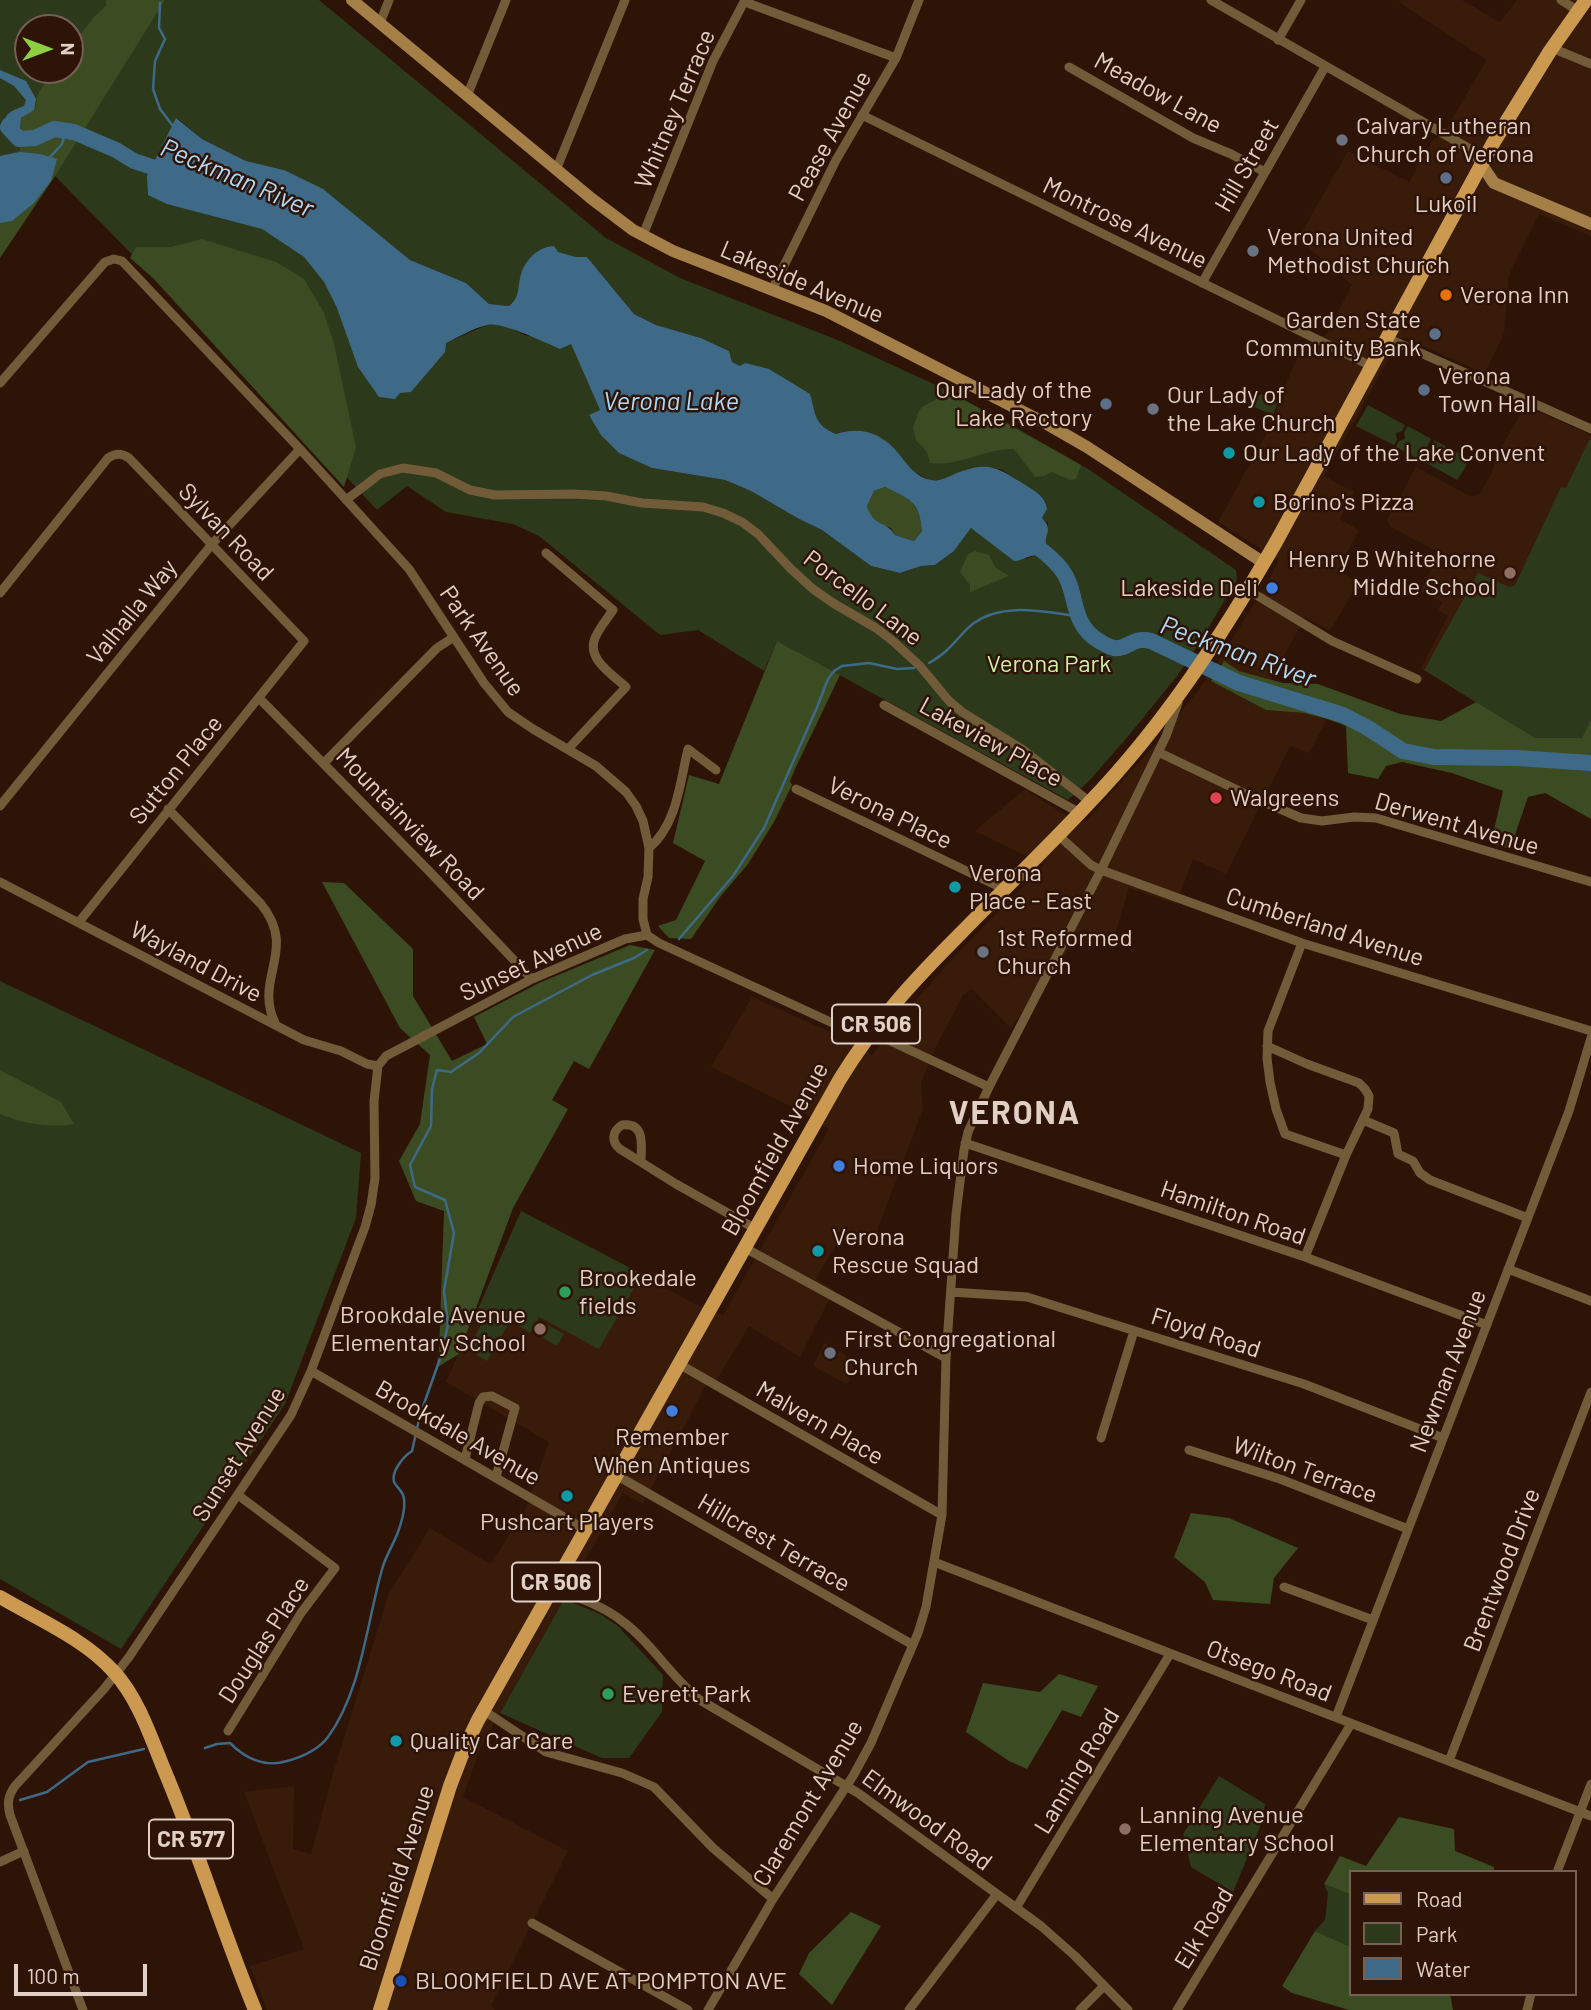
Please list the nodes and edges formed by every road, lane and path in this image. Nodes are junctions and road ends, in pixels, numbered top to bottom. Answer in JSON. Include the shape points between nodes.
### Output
{"nodes":[{"id":1,"x":352,"y":0,"type":"edge"},
{"id":2,"x":389,"y":0,"type":"edge"},
{"id":3,"x":506,"y":0,"type":"edge"},
{"id":4,"x":625,"y":0,"type":"edge"},
{"id":5,"x":919,"y":0,"type":"edge"},
{"id":6,"x":1211,"y":0,"type":"edge"},
{"id":7,"x":1301,"y":0,"type":"edge"},
{"id":8,"x":1561,"y":0,"type":"edge"},
{"id":9,"x":745,"y":1,"type":"edge"},
{"id":10,"x":1582,"y":6,"type":"edge"},
{"id":11,"x":380,"y":23,"type":"junction"},
{"id":12,"x":1278,"y":40,"type":"junction"},
{"id":13,"x":1552,"y":48,"type":"junction"},
{"id":14,"x":895,"y":58,"type":"junction"},
{"id":15,"x":1591,"y":64,"type":"edge"},
{"id":16,"x":1325,"y":66,"type":"junction"},
{"id":17,"x":1069,"y":67,"type":"dead end"},
{"id":18,"x":467,"y":96,"type":"junction"},
{"id":19,"x":862,"y":115,"type":"junction"},
{"id":20,"x":1481,"y":164,"type":"junction"},
{"id":21,"x":556,"y":170,"type":"junction"},
{"id":22,"x":1265,"y":172,"type":"junction"},
{"id":23,"x":1591,"y":224,"type":"edge"},
{"id":24,"x":643,"y":235,"type":"junction"},
{"id":25,"x":1202,"y":283,"type":"junction"},
{"id":26,"x":772,"y":290,"type":"junction"},
{"id":27,"x":1387,"y":338,"type":"junction"},
{"id":28,"x":1371,"y":366,"type":"junction"},
{"id":29,"x":0,"y":383,"type":"edge"},
{"id":30,"x":1591,"y":429,"type":"edge"},
{"id":31,"x":300,"y":449,"type":"junction"},
{"id":32,"x":346,"y":499,"type":"junction"},
{"id":33,"x":212,"y":544,"type":"junction"},
{"id":34,"x":546,"y":553,"type":"dead end"},
{"id":35,"x":1264,"y":564,"type":"junction"},
{"id":36,"x":1248,"y":590,"type":"junction"},
{"id":37,"x":0,"y":593,"type":"edge"},
{"id":38,"x":454,"y":637,"type":"junction"},
{"id":39,"x":304,"y":641,"type":"joint"},
{"id":40,"x":1417,"y":679,"type":"dead end"},
{"id":41,"x":1180,"y":695,"type":"junction"},
{"id":42,"x":259,"y":698,"type":"junction"},
{"id":43,"x":884,"y":705,"type":"dead end"},
{"id":44,"x":568,"y":748,"type":"junction"},
{"id":45,"x":1158,"y":752,"type":"junction"},
{"id":46,"x":324,"y":763,"type":"junction"},
{"id":47,"x":716,"y":770,"type":"dead end"},
{"id":48,"x":796,"y":789,"type":"dead end"},
{"id":49,"x":0,"y":806,"type":"edge"},
{"id":50,"x":1085,"y":807,"type":"junction"},
{"id":51,"x":169,"y":809,"type":"junction"},
{"id":52,"x":1058,"y":835,"type":"junction"},
{"id":53,"x":649,"y":848,"type":"junction"},
{"id":54,"x":1101,"y":870,"type":"junction"},
{"id":55,"x":0,"y":881,"type":"edge"},
{"id":56,"x":1591,"y":882,"type":"edge"},
{"id":57,"x":1004,"y":889,"type":"junction"},
{"id":58,"x":79,"y":922,"type":"junction"},
{"id":59,"x":648,"y":935,"type":"junction"},
{"id":60,"x":1303,"y":943,"type":"junction"},
{"id":61,"x":532,"y":979,"type":"junction"},
{"id":62,"x":276,"y":1025,"type":"junction"},
{"id":63,"x":1591,"y":1031,"type":"edge"},
{"id":64,"x":868,"y":1035,"type":"junction"},
{"id":65,"x":1591,"y":1038,"type":"edge"},
{"id":66,"x":1267,"y":1046,"type":"junction"},
{"id":67,"x":374,"y":1065,"type":"junction"},
{"id":68,"x":989,"y":1087,"type":"junction"},
{"id":69,"x":1363,"y":1120,"type":"junction"},
{"id":70,"x":965,"y":1143,"type":"junction"},
{"id":71,"x":1346,"y":1156,"type":"junction"},
{"id":72,"x":640,"y":1162,"type":"dead end"},
{"id":73,"x":1528,"y":1218,"type":"junction"},
{"id":74,"x":756,"y":1229,"type":"junction"},
{"id":75,"x":745,"y":1248,"type":"junction"},
{"id":76,"x":1305,"y":1257,"type":"junction"},
{"id":77,"x":1508,"y":1269,"type":"junction"},
{"id":78,"x":951,"y":1293,"type":"junction"},
{"id":79,"x":1591,"y":1301,"type":"edge"},
{"id":80,"x":1486,"y":1325,"type":"junction"},
{"id":81,"x":1134,"y":1331,"type":"junction"},
{"id":82,"x":946,"y":1358,"type":"junction"},
{"id":83,"x":679,"y":1364,"type":"junction"},
{"id":84,"x":311,"y":1371,"type":"junction"},
{"id":85,"x":1591,"y":1392,"type":"edge"},
{"id":86,"x":1101,"y":1438,"type":"dead end"},
{"id":87,"x":1443,"y":1438,"type":"junction"},
{"id":88,"x":1189,"y":1450,"type":"dead end"},
{"id":89,"x":465,"y":1459,"type":"junction"},
{"id":90,"x":616,"y":1475,"type":"junction"},
{"id":91,"x":496,"y":1477,"type":"junction"},
{"id":92,"x":238,"y":1495,"type":"junction"},
{"id":93,"x":942,"y":1515,"type":"junction"},
{"id":94,"x":1408,"y":1529,"type":"junction"},
{"id":95,"x":586,"y":1530,"type":"junction"},
{"id":96,"x":934,"y":1562,"type":"junction"},
{"id":97,"x":1284,"y":1587,"type":"dead end"},
{"id":98,"x":552,"y":1588,"type":"junction"},
{"id":99,"x":0,"y":1597,"type":"edge"},
{"id":100,"x":1373,"y":1620,"type":"junction"},
{"id":101,"x":913,"y":1645,"type":"junction"},
{"id":102,"x":1170,"y":1654,"type":"junction"},
{"id":103,"x":115,"y":1673,"type":"junction"},
{"id":104,"x":483,"y":1710,"type":"junction"},
{"id":105,"x":1336,"y":1717,"type":"junction"},
{"id":106,"x":1351,"y":1724,"type":"junction"},
{"id":107,"x":228,"y":1731,"type":"dead end"},
{"id":108,"x":1449,"y":1761,"type":"junction"},
{"id":109,"x":1591,"y":1784,"type":"edge"},
{"id":110,"x":846,"y":1786,"type":"junction"},
{"id":111,"x":1580,"y":1812,"type":"junction"},
{"id":112,"x":1591,"y":1816,"type":"edge"},
{"id":113,"x":24,"y":1851,"type":"junction"},
{"id":114,"x":0,"y":1862,"type":"edge"},
{"id":115,"x":1558,"y":1870,"type":"edge"},
{"id":116,"x":997,"y":1894,"type":"junction"},
{"id":117,"x":773,"y":1899,"type":"junction"},
{"id":118,"x":1016,"y":1908,"type":"junction"},
{"id":119,"x":532,"y":1923,"type":"dead end"},
{"id":120,"x":1104,"y":1986,"type":"junction"},
{"id":121,"x":83,"y":2010,"type":"edge"},
{"id":122,"x":255,"y":2010,"type":"edge"},
{"id":123,"x":380,"y":2010,"type":"edge"},
{"id":124,"x":688,"y":2010,"type":"edge"},
{"id":125,"x":708,"y":2010,"type":"edge"},
{"id":126,"x":909,"y":2010,"type":"edge"},
{"id":127,"x":1080,"y":2010,"type":"edge"},
{"id":128,"x":1128,"y":2010,"type":"edge"},
{"id":129,"x":1177,"y":2010,"type":"edge"}],
"edges":[{"from":1,"to":11,"type":"main road","name":"Lakeside Avenue"},
{"from":2,"to":11,"type":"street"},
{"from":3,"to":18,"type":"street"},
{"from":4,"to":21,"type":"street"},
{"from":5,"to":14,"type":"street","name":"Pease Avenue"},
{"from":6,"to":12,"type":"street"},
{"from":7,"to":12,"type":"street"},
{"from":8,"to":10,"type":"street"},
{"from":9,"to":14,"type":"street"},
{"from":9,"to":24,"type":"street","name":"Whitney Terrace","via":[[713,61]]},
{"from":10,"to":13,"type":"main road","name":"Bloomfield Avenue","number":"CR 506"},
{"from":11,"to":18,"type":"main road","name":"Lakeside Avenue"},
{"from":12,"to":16,"type":"street"},
{"from":13,"to":15,"type":"street"},
{"from":13,"to":20,"type":"main road","name":"Bloomfield Avenue","number":"CR 506"},
{"from":14,"to":19,"type":"street","name":"Pease Avenue"},
{"from":16,"to":20,"type":"street","via":[[1470,149]]},
{"from":16,"to":22,"type":"street","name":"Hill Street"},
{"from":17,"to":22,"type":"street","name":"Meadow Lane","via":[[1193,138]]},
{"from":18,"to":21,"type":"main road","name":"Lakeside Avenue"},
{"from":19,"to":25,"type":"street","name":"Montrose Avenue"},
{"from":19,"to":26,"type":"street","name":"Pease Avenue"},
{"from":20,"to":23,"type":"main road","via":[[1494,183]]},
{"from":20,"to":27,"type":"main road","name":"Bloomfield Avenue","number":"CR 506"},
{"from":21,"to":24,"type":"main road","name":"Lakeside Avenue"},
{"from":22,"to":25,"type":"street","name":"Hill Street"},
{"from":24,"to":26,"type":"main road","name":"Lakeside Avenue"},
{"from":25,"to":28,"type":"street","name":"Montrose Avenue"},
{"from":26,"to":35,"type":"main road","name":"Lakeside Avenue","via":[[858,326],[1047,424]]},
{"from":27,"to":28,"type":"main road","name":"Bloomfield Avenue","number":"CR 506"},
{"from":27,"to":30,"type":"street"},
{"from":28,"to":35,"type":"main road","name":"Bloomfield Avenue","number":"CR 506"},
{"from":29,"to":31,"type":"street","name":"Park Avenue","via":[[105,262],[114,259],[125,264]]},
{"from":31,"to":32,"type":"street","name":"Park Avenue"},
{"from":31,"to":33,"type":"street","name":"Valhalla Way"},
{"from":32,"to":38,"type":"street","name":"Park Avenue","via":[[409,569]]},
{"from":32,"to":50,"type":"street","name":"Porcello Lane","via":[[380,474],[402,468],[436,473],[470,490],[495,495],[606,496],[723,513],[758,534],[813,589],[894,642],[949,701],[1023,749]]},
{"from":33,"to":37,"type":"street","name":"Sylvan Road","via":[[129,458],[118,454],[108,458]]},
{"from":33,"to":39,"type":"street","name":"Sylvan Road"},
{"from":33,"to":49,"type":"street","name":"Valhalla Way"},
{"from":34,"to":44,"type":"street","via":[[613,610],[593,647],[602,666],[626,687]]},
{"from":35,"to":36,"type":"main road","name":"Bloomfield Avenue","number":"CR 506"},
{"from":36,"to":40,"type":"street","via":[[1332,641]]},
{"from":36,"to":41,"type":"main road","name":"Bloomfield Avenue","number":"CR 506"},
{"from":38,"to":44,"type":"street","name":"Park Avenue","via":[[508,712]]},
{"from":38,"to":46,"type":"street","via":[[437,648]]},
{"from":39,"to":42,"type":"street","name":"Sutton Place"},
{"from":41,"to":45,"type":"street","name":"Claremont Avenue"},
{"from":41,"to":50,"type":"main road","name":"Bloomfield Avenue","number":"CR 506"},
{"from":42,"to":46,"type":"street","name":"Mountainview Road"},
{"from":42,"to":51,"type":"street","name":"Sutton Place"},
{"from":43,"to":50,"type":"street","name":"Lakeview Place"},
{"from":44,"to":53,"type":"street","name":"Park Avenue","via":[[626,792],[643,821]]},
{"from":45,"to":54,"type":"street","name":"Claremont Avenue"},
{"from":45,"to":56,"type":"street","name":"Derwent Avenue","via":[[1290,814],[1322,821],[1376,818]]},
{"from":46,"to":61,"type":"street","name":"Mountainview Road"},
{"from":47,"to":53,"type":"street","via":[[688,749],[671,817]]},
{"from":48,"to":57,"type":"street","name":"Verona Place"},
{"from":50,"to":52,"type":"main road","name":"Bloomfield Avenue","number":"CR 506"},
{"from":51,"to":58,"type":"street","name":"Sutton Place"},
{"from":51,"to":62,"type":"street","via":[[270,915],[278,945],[267,995]]},
{"from":52,"to":54,"type":"street","name":"Cumberland Avenue"},
{"from":52,"to":57,"type":"main road","name":"Bloomfield Avenue","number":"CR 506"},
{"from":53,"to":59,"type":"street","name":"Park Avenue","via":[[643,900]]},
{"from":54,"to":60,"type":"street","name":"Cumberland Avenue"},
{"from":54,"to":68,"type":"street","name":"Claremont Avenue"},
{"from":55,"to":58,"type":"street","name":"Wayland Drive"},
{"from":57,"to":64,"type":"main road","name":"Bloomfield Avenue","number":"CR 506","via":[[905,990]]},
{"from":58,"to":62,"type":"street","name":"Wayland Drive"},
{"from":59,"to":61,"type":"street","name":"Sunset Avenue","via":[[625,939]]},
{"from":59,"to":64,"type":"street","via":[[850,1031]]},
{"from":60,"to":63,"type":"street","name":"Cumberland Avenue"},
{"from":60,"to":66,"type":"street","via":[[1268,1031]]},
{"from":61,"to":67,"type":"street","name":"Sunset Avenue"},
{"from":62,"to":67,"type":"street","name":"Wayland Drive"},
{"from":64,"to":68,"type":"street"},
{"from":64,"to":74,"type":"main road","name":"Bloomfield Avenue","number":"CR 506"},
{"from":65,"to":73,"type":"street","name":"Newman Avenue"},
{"from":66,"to":69,"type":"street","via":[[1363,1086],[1370,1100]]},
{"from":66,"to":71,"type":"street","via":[[1272,1096],[1285,1134]]},
{"from":67,"to":84,"type":"street","name":"Sunset Avenue","via":[[371,1205]]},
{"from":68,"to":70,"type":"street","name":"Claremont Avenue"},
{"from":69,"to":71,"type":"street"},
{"from":69,"to":73,"type":"street","via":[[1394,1133],[1398,1154],[1413,1161],[1430,1180]]},
{"from":70,"to":76,"type":"street","name":"Hamilton Road"},
{"from":70,"to":78,"type":"street","name":"Claremont Avenue"},
{"from":71,"to":76,"type":"street"},
{"from":72,"to":74,"type":"street"},
{"from":73,"to":77,"type":"street","name":"Newman Avenue"},
{"from":74,"to":75,"type":"main road","name":"Bloomfield Avenue","number":"CR 506"},
{"from":75,"to":82,"type":"street"},
{"from":75,"to":83,"type":"main road","name":"Bloomfield Avenue","number":"CR 506"},
{"from":76,"to":80,"type":"street","name":"Hamilton Road"},
{"from":77,"to":79,"type":"street"},
{"from":77,"to":80,"type":"street","name":"Newman Avenue"},
{"from":78,"to":81,"type":"street","name":"Floyd Road","via":[[1027,1297]]},
{"from":78,"to":82,"type":"street","name":"Claremont Avenue"},
{"from":80,"to":87,"type":"street","name":"Newman Avenue"},
{"from":81,"to":86,"type":"street"},
{"from":81,"to":87,"type":"street","name":"Floyd Road","via":[[1304,1384]]},
{"from":82,"to":93,"type":"street","name":"Claremont Avenue"},
{"from":83,"to":90,"type":"main road","name":"Bloomfield Avenue","number":"CR 506"},
{"from":83,"to":93,"type":"street","name":"Malvern Place"},
{"from":84,"to":89,"type":"street","name":"Brookdale Avenue"},
{"from":84,"to":92,"type":"street","name":"Sunset Avenue","via":[[291,1415]]},
{"from":85,"to":108,"type":"street","name":"Brentwood Drive"},
{"from":87,"to":94,"type":"street","name":"Newman Avenue"},
{"from":88,"to":94,"type":"street","name":"Wilton Terrace","via":[[1280,1479]]},
{"from":89,"to":91,"type":"street","name":"Brookdale Avenue"},
{"from":89,"to":91,"type":"street","via":[[480,1403],[492,1395],[515,1408]]},
{"from":90,"to":95,"type":"main road","name":"Bloomfield Avenue","number":"CR 506"},
{"from":90,"to":101,"type":"street","name":"Hillcrest Terrace"},
{"from":91,"to":95,"type":"street","name":"Brookdale Avenue"},
{"from":92,"to":103,"type":"street","name":"Sunset Avenue"},
{"from":92,"to":107,"type":"street","name":"Douglas Place","via":[[335,1568]]},
{"from":93,"to":96,"type":"street","name":"Claremont Avenue"},
{"from":94,"to":100,"type":"street","name":"Newman Avenue"},
{"from":95,"to":98,"type":"main road","name":"Bloomfield Avenue","number":"CR 506"},
{"from":96,"to":101,"type":"street","name":"Claremont Avenue"},
{"from":96,"to":102,"type":"street","name":"Otsego Road"},
{"from":97,"to":100,"type":"street"},
{"from":98,"to":104,"type":"main road","name":"Bloomfield Avenue","number":"CR 506"},
{"from":98,"to":110,"type":"street","name":"Elmwood Road","via":[[616,1616],[700,1700]]},
{"from":99,"to":103,"type":"main road","number":"CR 577","via":[[84,1646]]},
{"from":100,"to":105,"type":"street","name":"Newman Avenue"},
{"from":101,"to":110,"type":"street","name":"Claremont Avenue","via":[[871,1743]]},
{"from":102,"to":105,"type":"street","name":"Otsego Road"},
{"from":102,"to":118,"type":"street","name":"Lanning Road"},
{"from":103,"to":113,"type":"street","name":"Sunset Avenue","via":[[12,1791],[7,1805]]},
{"from":103,"to":122,"type":"main road","number":"CR 577","via":[[147,1726]]},
{"from":104,"to":117,"type":"street","via":[[545,1752],[622,1773],[654,1787],[713,1848]]},
{"from":104,"to":123,"type":"main road","name":"Bloomfield Avenue","number":"CR 506","via":[[450,1786]]},
{"from":105,"to":106,"type":"street","name":"Otsego Road"},
{"from":106,"to":108,"type":"street","name":"Otsego Road"},
{"from":106,"to":129,"type":"street","name":"Elk Road"},
{"from":108,"to":111,"type":"street","name":"Otsego Road"},
{"from":109,"to":111,"type":"street"},
{"from":110,"to":116,"type":"street","name":"Elmwood Road"},
{"from":110,"to":117,"type":"street","name":"Claremont Avenue"},
{"from":111,"to":112,"type":"street","name":"Otsego Road"},
{"from":111,"to":115,"type":"street"},
{"from":113,"to":114,"type":"street"},
{"from":113,"to":121,"type":"street","name":"Sunset Avenue"},
{"from":116,"to":118,"type":"street","name":"Elmwood Road"},
{"from":116,"to":126,"type":"street"},
{"from":117,"to":125,"type":"street","name":"Claremont Avenue"},
{"from":118,"to":120,"type":"street","name":"Elmwood Road"},
{"from":119,"to":124,"type":"street"},
{"from":120,"to":127,"type":"street"},
{"from":120,"to":128,"type":"street","name":"Elmwood Road"}]}
